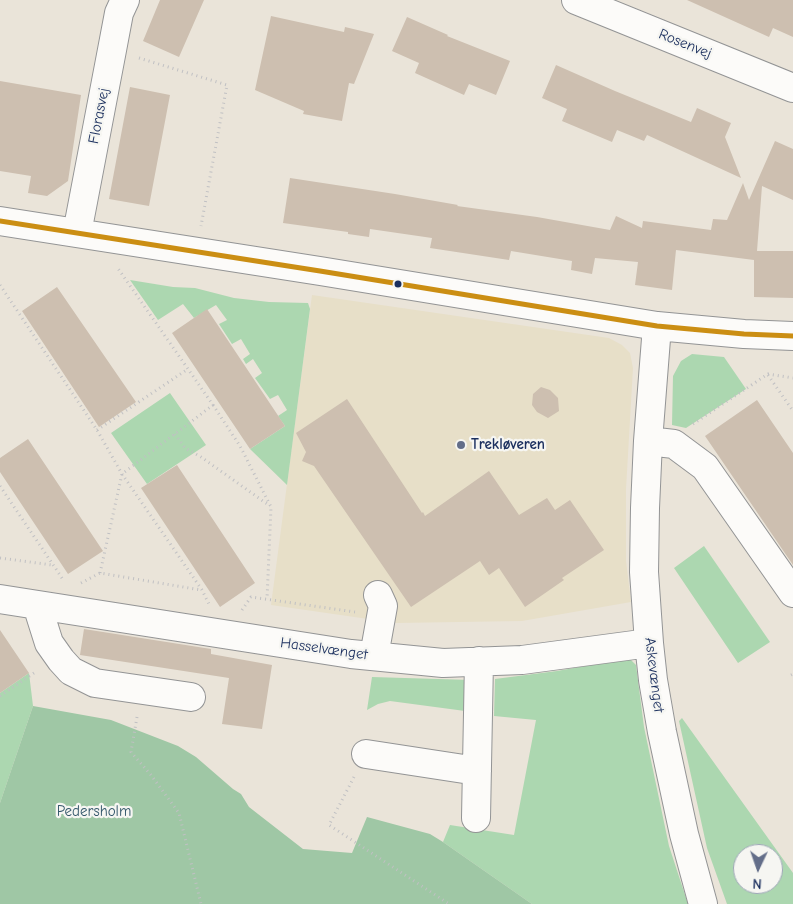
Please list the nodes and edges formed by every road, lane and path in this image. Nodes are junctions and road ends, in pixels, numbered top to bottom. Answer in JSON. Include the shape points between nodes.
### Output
{"nodes":[{"id":1,"x":125,"y":0,"type":"edge"},
{"id":2,"x":576,"y":0,"type":"edge"},
{"id":3,"x":112,"y":50,"type":"junction"},
{"id":4,"x":793,"y":88,"type":"edge"},
{"id":5,"x":0,"y":221,"type":"edge"},
{"id":6,"x":86,"y":235,"type":"junction"},
{"id":7,"x":196,"y":252,"type":"junction"},
{"id":8,"x":0,"y":285,"type":"edge"},
{"id":9,"x":657,"y":326,"type":"junction"},
{"id":10,"x":793,"y":336,"type":"edge"},
{"id":11,"x":188,"y":369,"type":"junction"},
{"id":12,"x":768,"y":374,"type":"junction"},
{"id":13,"x":793,"y":378,"type":"edge"},
{"id":14,"x":213,"y":405,"type":"junction"},
{"id":15,"x":793,"y":411,"type":"edge"},
{"id":16,"x":97,"y":430,"type":"junction"},
{"id":17,"x":175,"y":434,"type":"junction"},
{"id":18,"x":661,"y":443,"type":"junction"},
{"id":19,"x":122,"y":474,"type":"junction"},
{"id":20,"x":0,"y":486,"type":"edge"},
{"id":21,"x":271,"y":507,"type":"junction"},
{"id":22,"x":0,"y":558,"type":"edge"},
{"id":23,"x":53,"y":565,"type":"junction"},
{"id":24,"x":100,"y":573,"type":"junction"},
{"id":25,"x":202,"y":590,"type":"junction"},
{"id":26,"x":793,"y":593,"type":"edge"},
{"id":27,"x":378,"y":595,"type":"dead end"},
{"id":28,"x":0,"y":599,"type":"edge"},
{"id":29,"x":267,"y":599,"type":"junction"},
{"id":30,"x":75,"y":601,"type":"junction"},
{"id":31,"x":37,"y":605,"type":"junction"},
{"id":32,"x":356,"y":612,"type":"dead end"},
{"id":33,"x":226,"y":634,"type":"junction"},
{"id":34,"x":649,"y":643,"type":"junction"},
{"id":35,"x":374,"y":656,"type":"junction"},
{"id":36,"x":479,"y":661,"type":"junction"},
{"id":37,"x":37,"y":671,"type":"dead end"},
{"id":38,"x":141,"y":689,"type":"junction"},
{"id":39,"x":0,"y":696,"type":"edge"},
{"id":40,"x":191,"y":697,"type":"dead end"},
{"id":41,"x":366,"y":754,"type":"joint"},
{"id":42,"x":477,"y":771,"type":"junction"},
{"id":43,"x":476,"y":818,"type":"dead end"},
{"id":44,"x":201,"y":904,"type":"edge"},
{"id":45,"x":449,"y":904,"type":"edge"},
{"id":46,"x":704,"y":904,"type":"edge"}],
"edges":[{"from":1,"to":3,"type":"street","name":"Florasvej","via":[[119,13]]},
{"from":2,"to":4,"type":"street","name":"Rosenvej"},
{"from":3,"to":6,"type":"street","name":"Florasvej"},
{"from":3,"to":7,"type":"path","via":[[227,85]]},
{"from":5,"to":6,"type":"street"},
{"from":6,"to":7,"type":"street"},
{"from":6,"to":11,"type":"path"},
{"from":7,"to":9,"type":"street"},
{"from":8,"to":16,"type":"path"},
{"from":9,"to":10,"type":"street"},
{"from":9,"to":18,"type":"street","name":"Askevænget"},
{"from":11,"to":14,"type":"path"},
{"from":11,"to":16,"type":"path"},
{"from":12,"to":13,"type":"path"},
{"from":12,"to":15,"type":"path"},
{"from":12,"to":18,"type":"path"},
{"from":14,"to":17,"type":"path"},
{"from":14,"to":21,"type":"path","via":[[240,446]]},
{"from":16,"to":19,"type":"path"},
{"from":17,"to":19,"type":"path"},
{"from":17,"to":21,"type":"path","via":[[185,448]]},
{"from":18,"to":26,"type":"street","via":[[705,467]]},
{"from":18,"to":34,"type":"street","name":"Askevænget","via":[[645,508],[644,572]]},
{"from":19,"to":24,"type":"path"},
{"from":19,"to":25,"type":"path"},
{"from":20,"to":23,"type":"path"},
{"from":21,"to":29,"type":"path"},
{"from":22,"to":23,"type":"path"},
{"from":23,"to":30,"type":"path"},
{"from":24,"to":25,"type":"path"},
{"from":24,"to":30,"type":"path"},
{"from":25,"to":33,"type":"path"},
{"from":27,"to":35,"type":"street","via":[[383,606]]},
{"from":28,"to":31,"type":"street","name":"Hasselvænget"},
{"from":29,"to":32,"type":"path"},
{"from":29,"to":33,"type":"path","via":[[251,597]]},
{"from":30,"to":31,"type":"street","name":"Hasselvænget"},
{"from":30,"to":33,"type":"street","name":"Hasselvænget"},
{"from":31,"to":38,"type":"street","via":[[49,643],[72,671],[95,683]]},
{"from":33,"to":35,"type":"street","name":"Hasselvænget"},
{"from":34,"to":36,"type":"street","name":"Hasselvænget","via":[[522,660]]},
{"from":34,"to":46,"type":"street","name":"Askevænget","via":[[662,732],[684,834]]},
{"from":35,"to":36,"type":"street","name":"Hasselvænget","via":[[443,663]]},
{"from":36,"to":42,"type":"street"},
{"from":37,"to":39,"type":"path"},
{"from":38,"to":40,"type":"street"},
{"from":38,"to":44,"type":"path","via":[[131,752],[179,813]]},
{"from":41,"to":42,"type":"street"},
{"from":41,"to":45,"type":"path","via":[[329,825]]},
{"from":42,"to":43,"type":"street"}]}
